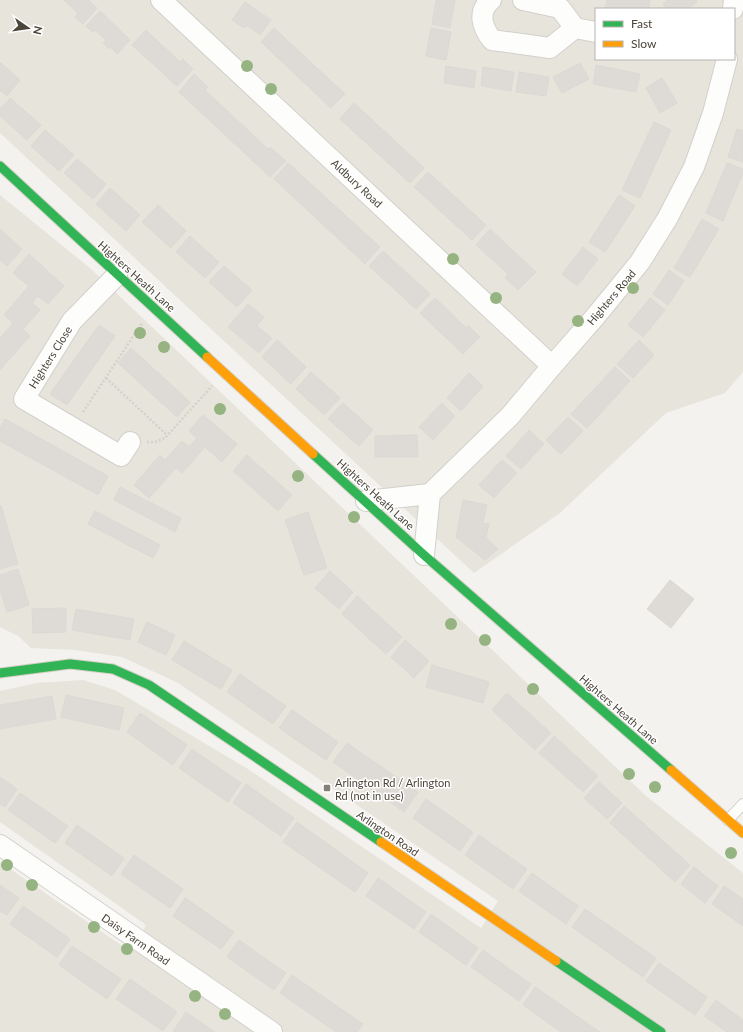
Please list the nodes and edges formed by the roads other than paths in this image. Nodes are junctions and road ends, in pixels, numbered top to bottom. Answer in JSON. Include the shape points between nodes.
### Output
{"nodes":[{"id":1,"x":161,"y":0,"type":"edge"},
{"id":2,"x":491,"y":0,"type":"edge"},
{"id":3,"x":523,"y":0,"type":"edge"},
{"id":4,"x":575,"y":28,"type":"junction"},
{"id":5,"x":595,"y":32,"type":"edge"},
{"id":6,"x":727,"y":60,"type":"edge"},
{"id":7,"x":0,"y":166,"type":"edge"},
{"id":8,"x":117,"y":275,"type":"junction"},
{"id":9,"x":552,"y":366,"type":"junction"},
{"id":10,"x":130,"y":442,"type":"road end"},
{"id":11,"x":430,"y":494,"type":"junction"},
{"id":12,"x":366,"y":500,"type":"junction"},
{"id":13,"x":424,"y":555,"type":"junction"},
{"id":14,"x":0,"y":673,"type":"edge"},
{"id":15,"x":743,"y":804,"type":"edge"},
{"id":16,"x":728,"y":820,"type":"junction"},
{"id":17,"x":743,"y":833,"type":"edge"},
{"id":18,"x":0,"y":845,"type":"edge"},
{"id":19,"x":272,"y":1032,"type":"edge"},
{"id":20,"x":661,"y":1032,"type":"edge"}],
"edges":[{"from":1,"to":9,"type":"street","name":"Aldbury Road"},
{"from":2,"to":4,"type":"street","via":[[482,14],[482,25],[492,40],[550,48]]},
{"from":3,"to":4,"type":"street","via":[[560,8]]},
{"from":4,"to":5,"type":"street"},
{"from":6,"to":9,"type":"street","name":"Highters Road","via":[[713,113],[694,167],[667,219],[640,262]]},
{"from":7,"to":8,"type":"street","name":"Highters Heath Lane"},
{"from":8,"to":10,"type":"street","name":"Highters Close","via":[[72,321],[24,399],[121,456]]},
{"from":8,"to":12,"type":"street","name":"Highters Heath Lane"},
{"from":9,"to":11,"type":"street","name":"Highters Road","via":[[510,416]]},
{"from":11,"to":12,"type":"street"},
{"from":11,"to":13,"type":"street"},
{"from":12,"to":13,"type":"street","name":"Highters Heath Lane"},
{"from":13,"to":16,"type":"street","name":"Highters Heath Lane"},
{"from":14,"to":20,"type":"street","name":"Arlington Road","via":[[70,664],[113,669],[149,685]]},
{"from":15,"to":16,"type":"lane"},
{"from":16,"to":17,"type":"street","name":"Highters Heath Lane"},
{"from":18,"to":19,"type":"street","name":"Daisy Farm Road"}]}
